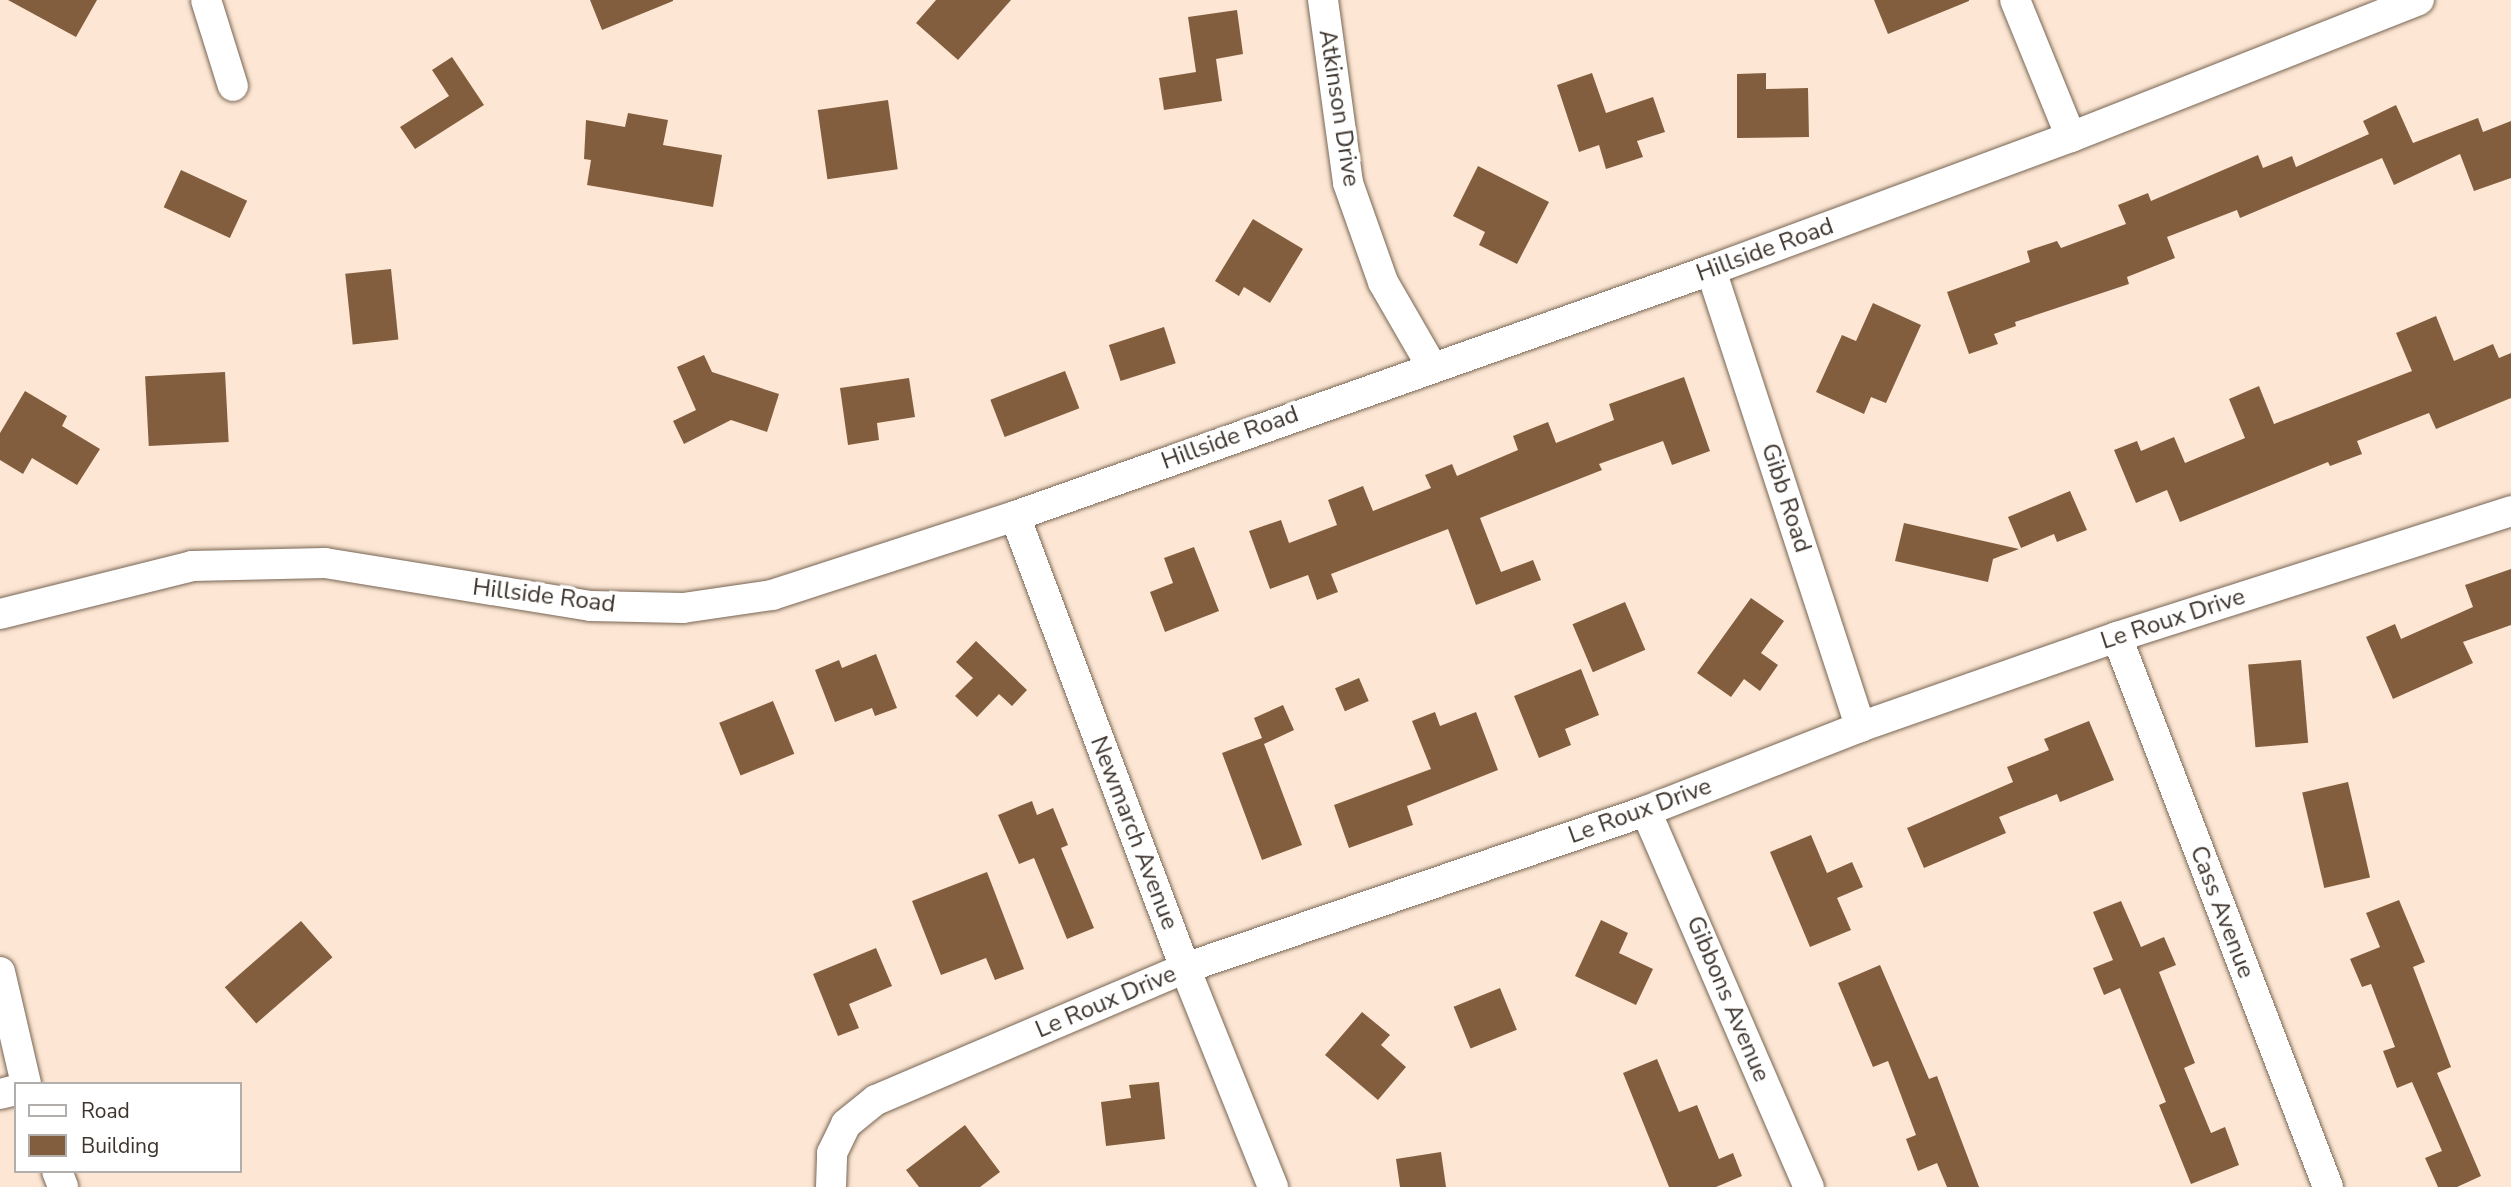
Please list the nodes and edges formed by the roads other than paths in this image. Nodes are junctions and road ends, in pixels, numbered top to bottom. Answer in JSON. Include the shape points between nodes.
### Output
{"nodes":[{"id":1,"x":206,"y":0,"type":"edge"},
{"id":2,"x":1323,"y":0,"type":"edge"},
{"id":3,"x":2015,"y":0,"type":"edge"},
{"id":4,"x":2419,"y":0,"type":"edge"},
{"id":5,"x":233,"y":86,"type":"dead end"},
{"id":6,"x":2071,"y":137,"type":"junction"},
{"id":7,"x":1711,"y":270,"type":"junction"},
{"id":8,"x":1431,"y":365,"type":"junction"},
{"id":9,"x":2511,"y":511,"type":"edge"},
{"id":10,"x":1015,"y":516,"type":"junction"},
{"id":11,"x":0,"y":614,"type":"edge"},
{"id":12,"x":2117,"y":637,"type":"junction"},
{"id":13,"x":1860,"y":727,"type":"junction"},
{"id":14,"x":1646,"y":811,"type":"junction"},
{"id":15,"x":1185,"y":968,"type":"junction"},
{"id":16,"x":0,"y":972,"type":"edge"},
{"id":17,"x":26,"y":1082,"type":"edge"},
{"id":18,"x":831,"y":1187,"type":"edge"},
{"id":19,"x":1273,"y":1187,"type":"edge"},
{"id":20,"x":1809,"y":1187,"type":"edge"},
{"id":21,"x":2328,"y":1187,"type":"edge"}],
"edges":[{"from":1,"to":5,"type":"street"},
{"from":2,"to":8,"type":"street","name":"Atkinson Drive","via":[[1348,183],[1382,282]]},
{"from":3,"to":6,"type":"street"},
{"from":4,"to":6,"type":"street","name":"Hillside Road"},
{"from":6,"to":7,"type":"street","name":"Hillside Road"},
{"from":7,"to":8,"type":"street","name":"Hillside Road"},
{"from":7,"to":13,"type":"street","name":"Gibb Road"},
{"from":8,"to":10,"type":"street","name":"Hillside Road"},
{"from":9,"to":12,"type":"street","name":"Le Roux Drive"},
{"from":10,"to":11,"type":"street","name":"Hillside Road","via":[[772,595],[683,608],[591,606],[325,563],[192,565]]},
{"from":10,"to":15,"type":"street","name":"Newmarch Avenue"},
{"from":12,"to":13,"type":"street","name":"Le Roux Drive"},
{"from":12,"to":21,"type":"street","name":"Cass Avenue"},
{"from":13,"to":14,"type":"street","name":"Le Roux Drive"},
{"from":14,"to":15,"type":"street","name":"Le Roux Drive"},
{"from":14,"to":20,"type":"street","name":"Gibbons Avenue"},
{"from":15,"to":18,"type":"street","name":"Le Roux Drive","via":[[876,1100],[846,1124],[832,1153]]},
{"from":15,"to":19,"type":"street","name":"Newmarch Avenue"},
{"from":16,"to":17,"type":"street"}]}
